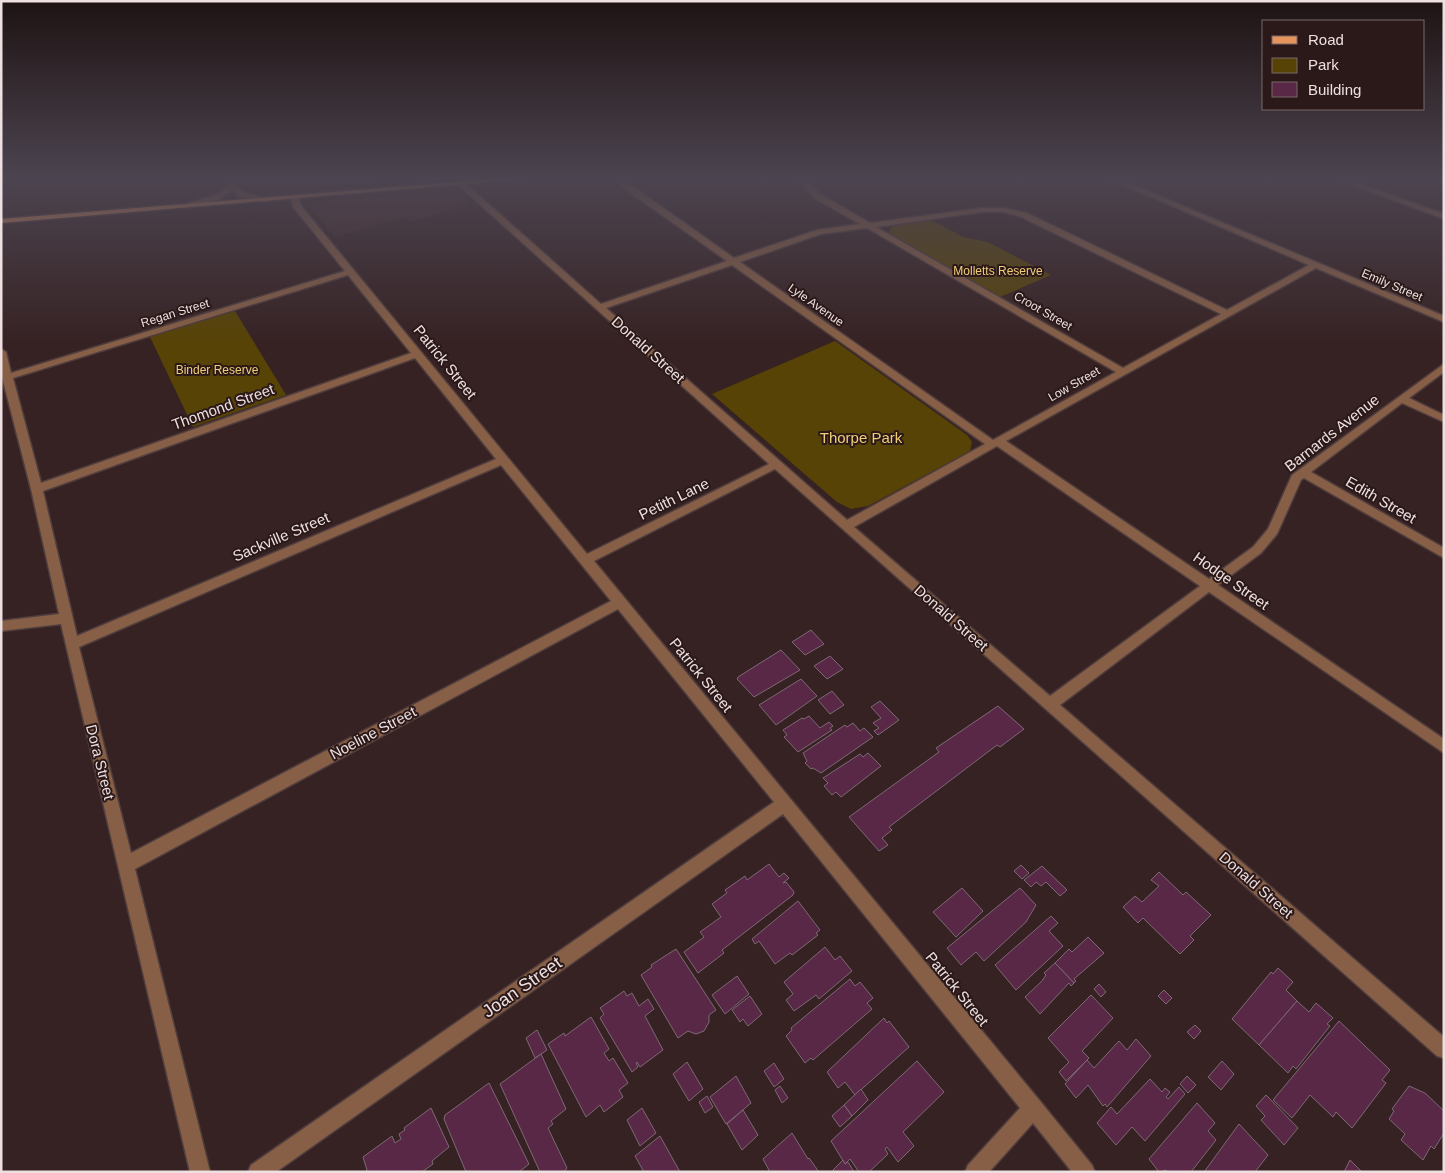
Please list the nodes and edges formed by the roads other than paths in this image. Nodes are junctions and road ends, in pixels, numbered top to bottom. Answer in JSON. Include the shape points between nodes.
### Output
{"nodes":[{"id":1,"x":318,"y":233,"type":"edge"},
{"id":2,"x":514,"y":233,"type":"edge"},
{"id":3,"x":691,"y":233,"type":"edge"},
{"id":4,"x":818,"y":233,"type":"edge"},
{"id":5,"x":882,"y":233,"type":"edge"},
{"id":6,"x":1058,"y":233,"type":"edge"},
{"id":7,"x":1239,"y":233,"type":"edge"},
{"id":8,"x":732,"y":262,"type":"junction"},
{"id":9,"x":1315,"y":265,"type":"junction"},
{"id":10,"x":351,"y":272,"type":"junction"},
{"id":11,"x":600,"y":307,"type":"junction"},
{"id":12,"x":1226,"y":313,"type":"junction"},
{"id":13,"x":1444,"y":319,"type":"edge"},
{"id":14,"x":1,"y":352,"type":"edge"},
{"id":15,"x":418,"y":354,"type":"junction"},
{"id":16,"x":1444,"y":368,"type":"edge"},
{"id":17,"x":1122,"y":371,"type":"junction"},
{"id":18,"x":7,"y":377,"type":"junction"},
{"id":19,"x":1402,"y":399,"type":"junction"},
{"id":20,"x":1444,"y":419,"type":"edge"},
{"id":21,"x":997,"y":444,"type":"junction"},
{"id":22,"x":503,"y":460,"type":"junction"},
{"id":23,"x":777,"y":464,"type":"junction"},
{"id":24,"x":1302,"y":472,"type":"junction"},
{"id":25,"x":37,"y":489,"type":"junction"},
{"id":26,"x":846,"y":526,"type":"junction"},
{"id":27,"x":1444,"y":554,"type":"edge"},
{"id":28,"x":585,"y":560,"type":"junction"},
{"id":29,"x":1209,"y":585,"type":"junction"},
{"id":30,"x":621,"y":602,"type":"junction"},
{"id":31,"x":66,"y":618,"type":"junction"},
{"id":32,"x":1,"y":626,"type":"edge"},
{"id":33,"x":72,"y":644,"type":"junction"},
{"id":34,"x":1049,"y":705,"type":"junction"},
{"id":35,"x":1444,"y":747,"type":"edge"},
{"id":36,"x":785,"y":804,"type":"junction"},
{"id":37,"x":125,"y":865,"type":"junction"},
{"id":38,"x":1444,"y":1049,"type":"edge"},
{"id":39,"x":1033,"y":1108,"type":"junction"},
{"id":40,"x":200,"y":1172,"type":"edge"},
{"id":41,"x":258,"y":1172,"type":"edge"},
{"id":42,"x":975,"y":1172,"type":"edge"},
{"id":43,"x":1085,"y":1172,"type":"edge"}],
"edges":[{"from":1,"to":10,"type":"street","name":"Patrick Street"},
{"from":2,"to":11,"type":"street","name":"Donald Street"},
{"from":3,"to":8,"type":"street","name":"Lyle Avenue"},
{"from":4,"to":8,"type":"street"},
{"from":5,"to":17,"type":"street","name":"Croot Street"},
{"from":6,"to":12,"type":"street"},
{"from":7,"to":9,"type":"street","name":"Emily Street"},
{"from":8,"to":11,"type":"street"},
{"from":8,"to":21,"type":"street","name":"Lyle Avenue"},
{"from":9,"to":12,"type":"street","name":"Low Street"},
{"from":9,"to":13,"type":"street","name":"Emily Street"},
{"from":10,"to":15,"type":"street","name":"Patrick Street"},
{"from":10,"to":18,"type":"street","name":"Regan Street"},
{"from":11,"to":23,"type":"street","name":"Donald Street"},
{"from":12,"to":17,"type":"street","name":"Low Street"},
{"from":14,"to":18,"type":"street","name":"Dora Street"},
{"from":15,"to":22,"type":"street","name":"Patrick Street"},
{"from":15,"to":25,"type":"street","name":"Thomond Street"},
{"from":16,"to":19,"type":"street","name":"Barnards Avenue"},
{"from":17,"to":21,"type":"street","name":"Low Street"},
{"from":18,"to":25,"type":"street","name":"Dora Street"},
{"from":19,"to":20,"type":"street"},
{"from":19,"to":24,"type":"street","name":"Barnards Avenue"},
{"from":21,"to":26,"type":"street","name":"Low Street"},
{"from":21,"to":29,"type":"street","name":"Hodge Street"},
{"from":22,"to":28,"type":"street","name":"Patrick Street"},
{"from":22,"to":33,"type":"street","name":"Sackville Street"},
{"from":23,"to":26,"type":"street","name":"Donald Street"},
{"from":23,"to":28,"type":"street","name":"Petith Lane"},
{"from":24,"to":27,"type":"street","name":"Edith Street"},
{"from":24,"to":29,"type":"street","name":"Barnards Avenue","via":[[1292,484],[1267,540]]},
{"from":25,"to":31,"type":"street","name":"Dora Street"},
{"from":26,"to":34,"type":"street","name":"Donald Street"},
{"from":28,"to":30,"type":"street","name":"Patrick Street"},
{"from":29,"to":34,"type":"street","name":"Barnards Avenue"},
{"from":29,"to":35,"type":"street","name":"Hodge Street"},
{"from":30,"to":36,"type":"street","name":"Patrick Street"},
{"from":30,"to":37,"type":"street","name":"Noeline Street"},
{"from":31,"to":32,"type":"street"},
{"from":31,"to":33,"type":"street","name":"Dora Street"},
{"from":33,"to":37,"type":"street","name":"Dora Street"},
{"from":34,"to":38,"type":"street","name":"Donald Street"},
{"from":36,"to":39,"type":"street","name":"Patrick Street"},
{"from":36,"to":41,"type":"street","name":"Joan Street"},
{"from":37,"to":40,"type":"street","name":"Dora Street"},
{"from":39,"to":42,"type":"street"},
{"from":39,"to":43,"type":"street","name":"Patrick Street"}]}
